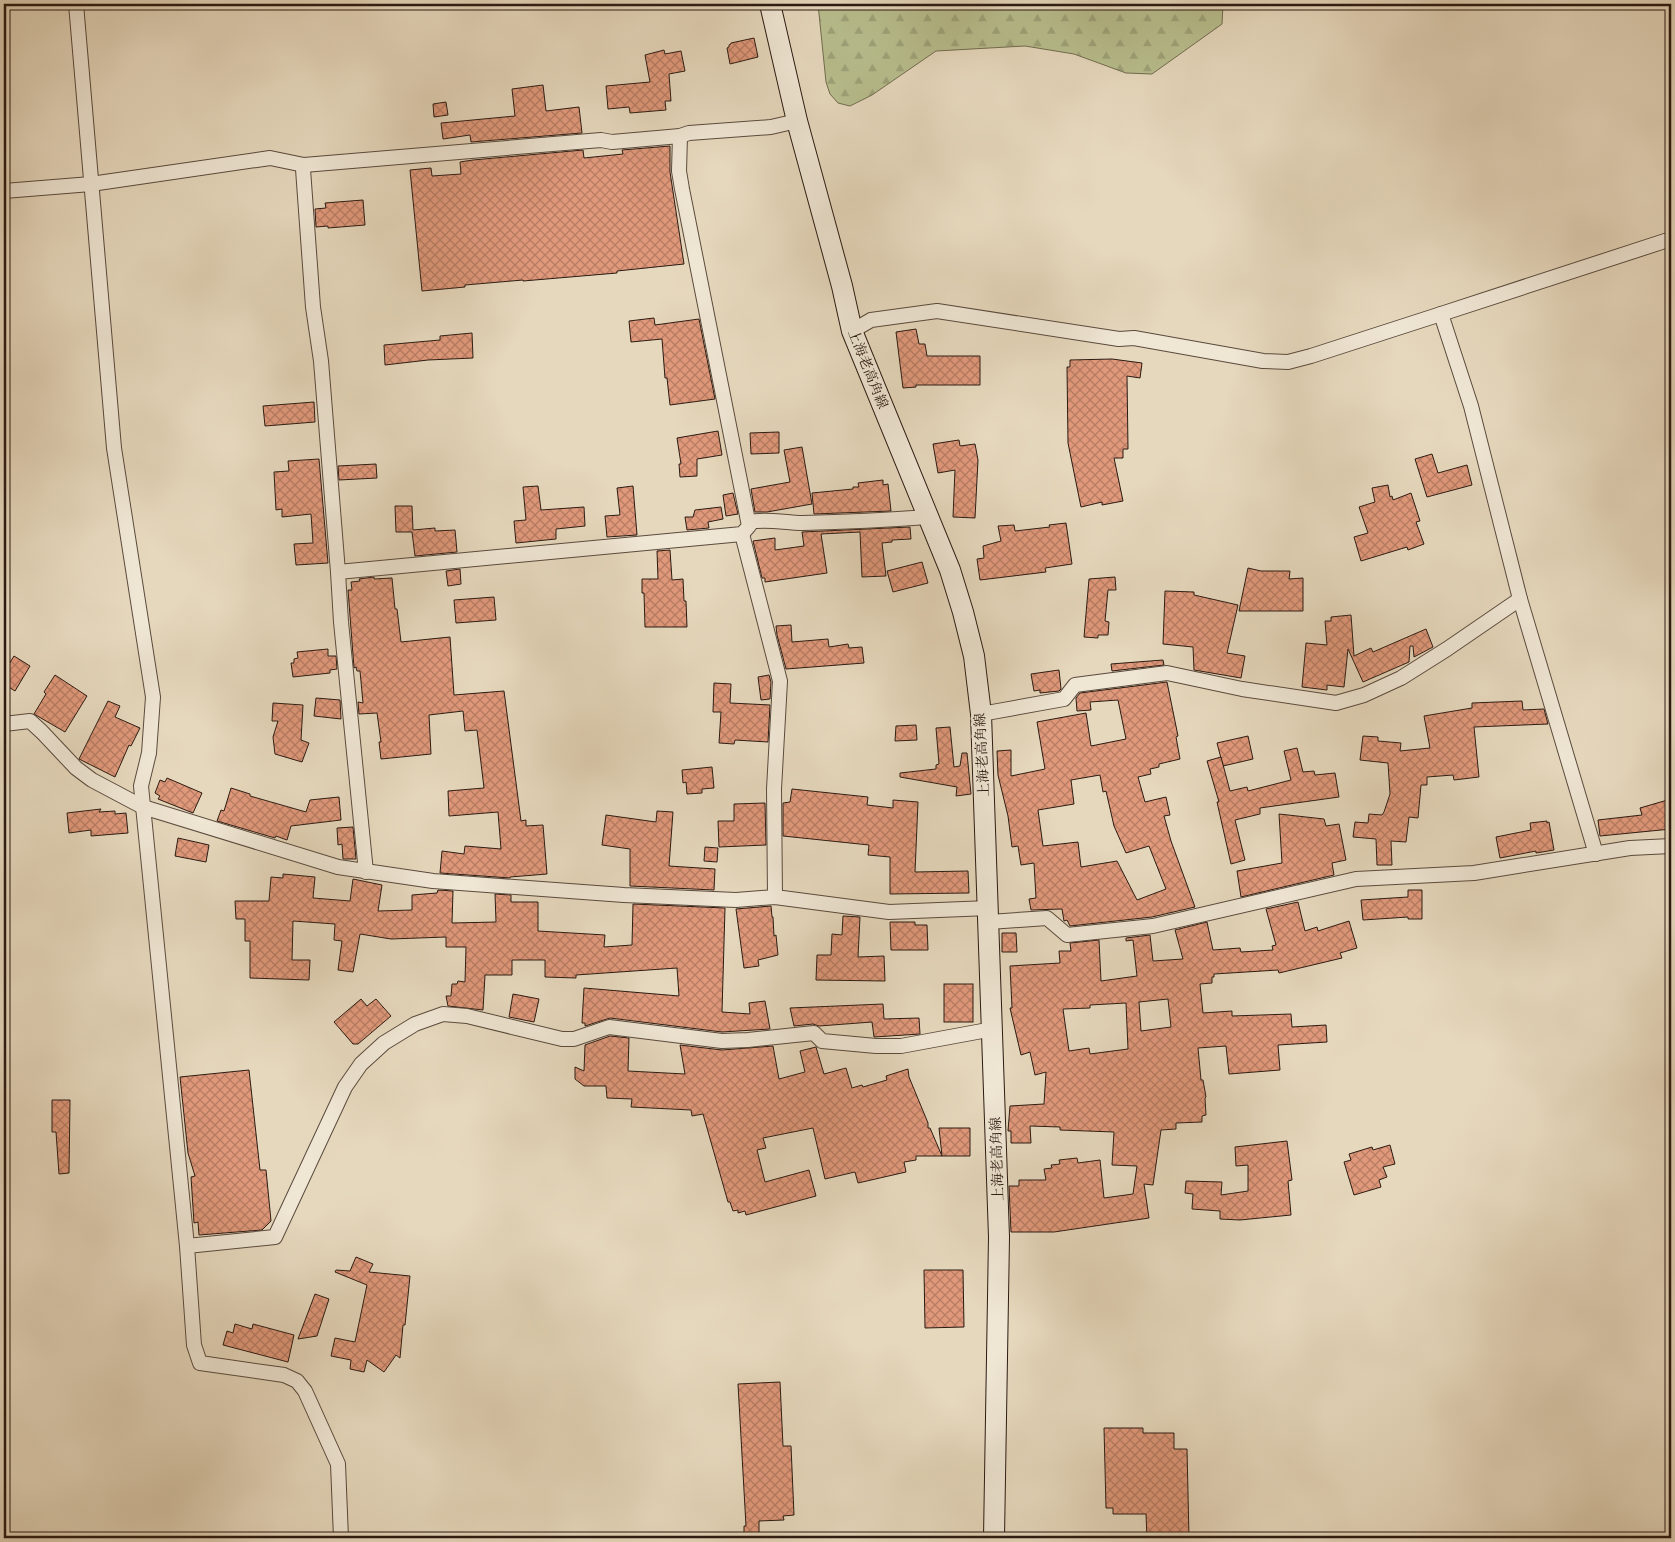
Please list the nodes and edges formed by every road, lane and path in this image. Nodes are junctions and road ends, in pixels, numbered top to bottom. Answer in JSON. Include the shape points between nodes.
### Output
{"nodes":[{"id":1,"x":76,"y":4,"type":"edge"},
{"id":2,"x":770,"y":4,"type":"edge"},
{"id":3,"x":797,"y":121,"type":"junction"},
{"id":4,"x":680,"y":136,"type":"junction"},
{"id":5,"x":304,"y":166,"type":"junction"},
{"id":6,"x":91,"y":184,"type":"junction"},
{"id":7,"x":4,"y":191,"type":"edge"},
{"id":8,"x":1671,"y":239,"type":"edge"},
{"id":9,"x":1441,"y":314,"type":"junction"},
{"id":10,"x":852,"y":331,"type":"junction"},
{"id":11,"x":928,"y":517,"type":"junction"},
{"id":12,"x":749,"y":522,"type":"junction"},
{"id":13,"x":742,"y":534,"type":"junction"},
{"id":14,"x":338,"y":572,"type":"junction"},
{"id":15,"x":1520,"y":599,"type":"junction"},
{"id":16,"x":981,"y":714,"type":"junction"},
{"id":17,"x":4,"y":724,"type":"edge"},
{"id":18,"x":143,"y":807,"type":"junction"},
{"id":19,"x":1671,"y":846,"type":"edge"},
{"id":20,"x":1596,"y":854,"type":"junction"},
{"id":21,"x":366,"y":872,"type":"junction"},
{"id":22,"x":775,"y":897,"type":"junction"},
{"id":23,"x":989,"y":915,"type":"junction"},
{"id":24,"x":993,"y":1029,"type":"junction"},
{"id":25,"x":187,"y":1246,"type":"junction"},
{"id":26,"x":341,"y":1538,"type":"edge"},
{"id":27,"x":994,"y":1538,"type":"edge"}],
"edges":[{"from":1,"to":6,"type":"street"},
{"from":2,"to":3,"type":"main road","name":"上海老高角線"},
{"from":3,"to":4,"type":"street","via":[[770,127]]},
{"from":3,"to":10,"type":"main road","name":"上海老高角線"},
{"from":4,"to":5,"type":"street"},
{"from":4,"to":12,"type":"street","via":[[682,189]]},
{"from":5,"to":6,"type":"street","via":[[270,158]]},
{"from":5,"to":14,"type":"street"},
{"from":6,"to":7,"type":"street"},
{"from":6,"to":18,"type":"street","via":[[114,448],[153,697],[149,753],[141,786]]},
{"from":8,"to":9,"type":"street"},
{"from":9,"to":10,"type":"street","via":[[1288,362],[937,311],[871,320]]},
{"from":9,"to":15,"type":"street","via":[[1471,406]]},
{"from":10,"to":11,"type":"main road","name":"上海老高角線"},
{"from":11,"to":12,"type":"street","via":[[850,522]]},
{"from":11,"to":16,"type":"main road","name":"上海老高角線","via":[[963,612],[974,656]]},
{"from":12,"to":13,"type":"street"},
{"from":13,"to":14,"type":"street"},
{"from":13,"to":22,"type":"street","via":[[780,681],[774,789]]},
{"from":14,"to":21,"type":"street"},
{"from":15,"to":16,"type":"street","via":[[1401,678],[1364,695],[1336,702],[1242,689],[1167,673],[1074,685],[1064,699]]},
{"from":15,"to":20,"type":"street"},
{"from":16,"to":23,"type":"main road","name":"上海老高角線"},
{"from":17,"to":18,"type":"street","via":[[30,721],[76,768]]},
{"from":18,"to":21,"type":"street","via":[[338,867]]},
{"from":18,"to":25,"type":"street"},
{"from":19,"to":20,"type":"street"},
{"from":20,"to":23,"type":"street","via":[[1474,874],[1356,879],[1153,926],[1067,935],[1047,918]]},
{"from":21,"to":22,"type":"street","via":[[433,881],[624,895],[736,900]]},
{"from":22,"to":23,"type":"street","via":[[889,912]]},
{"from":23,"to":24,"type":"main road","name":"上海老高角線"},
{"from":24,"to":25,"type":"street","via":[[893,1046],[822,1041],[814,1034],[722,1041],[609,1026],[574,1039],[562,1039],[467,1016],[443,1014],[415,1024],[384,1043],[361,1064],[345,1087],[275,1237]]},
{"from":24,"to":27,"type":"main road","name":"上海老高角線","via":[[999,1236]]},
{"from":25,"to":26,"type":"street","via":[[194,1345],[200,1363],[284,1375],[297,1381],[305,1391],[338,1464]]}]}
